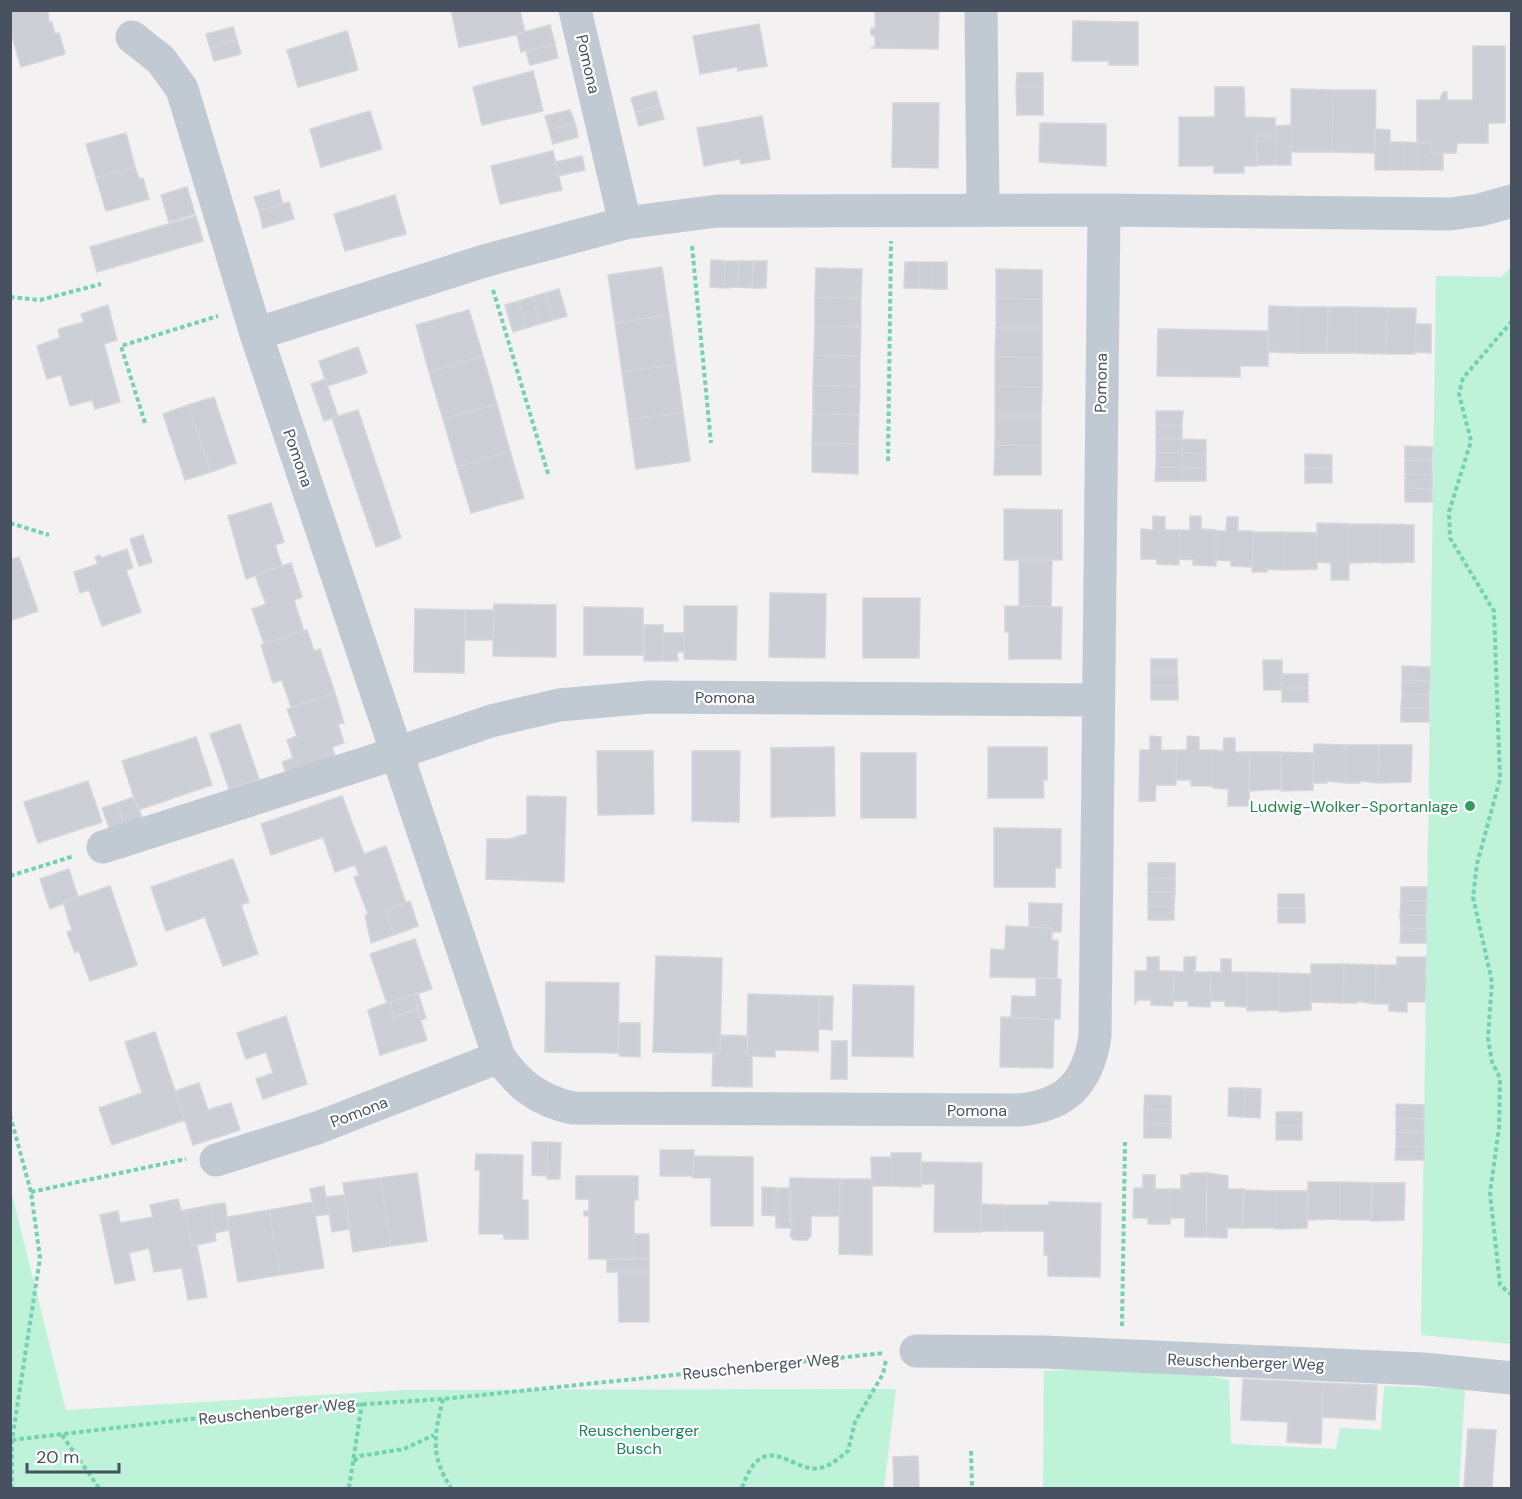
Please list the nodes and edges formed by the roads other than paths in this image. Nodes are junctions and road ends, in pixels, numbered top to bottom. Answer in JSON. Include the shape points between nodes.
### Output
{"nodes":[{"id":1,"x":575,"y":10,"type":"edge"},
{"id":2,"x":981,"y":10,"type":"edge"},
{"id":3,"x":132,"y":36,"type":"dead end"},
{"id":4,"x":1512,"y":201,"type":"edge"},
{"id":5,"x":982,"y":210,"type":"junction"},
{"id":6,"x":1104,"y":210,"type":"junction"},
{"id":7,"x":625,"y":223,"type":"junction"},
{"id":8,"x":252,"y":320,"type":"junction"},
{"id":9,"x":1097,"y":700,"type":"junction"},
{"id":10,"x":397,"y":753,"type":"junction"},
{"id":11,"x":103,"y":847,"type":"road end"},
{"id":12,"x":499,"y":1057,"type":"junction"},
{"id":13,"x":216,"y":1160,"type":"road end"},
{"id":14,"x":901,"y":1352,"type":"road end"},
{"id":15,"x":1512,"y":1378,"type":"edge"}],
"edges":[{"from":1,"to":7,"type":"street","name":"Pomona"},
{"from":2,"to":5,"type":"street"},
{"from":3,"to":8,"type":"street","name":"Pomona","via":[[161,60],[182,89]]},
{"from":4,"to":6,"type":"street","via":[[1450,214]]},
{"from":5,"to":6,"type":"street"},
{"from":5,"to":7,"type":"street","via":[[717,211]]},
{"from":6,"to":9,"type":"street","name":"Pomona"},
{"from":7,"to":8,"type":"street"},
{"from":8,"to":10,"type":"street","name":"Pomona"},
{"from":9,"to":10,"type":"street","name":"Pomona","via":[[650,697],[559,705],[491,721]]},
{"from":9,"to":12,"type":"street","name":"Pomona","via":[[1095,1036],[1086,1073],[1064,1096],[1050,1104],[1018,1110],[572,1108],[531,1092],[515,1079]]},
{"from":10,"to":11,"type":"street","name":"Pomona"},
{"from":10,"to":12,"type":"street","name":"Pomona"},
{"from":12,"to":13,"type":"street","name":"Pomona","via":[[317,1128]]},
{"from":14,"to":15,"type":"street","name":"Reuschenberger Weg","via":[[1022,1351],[1423,1369]]}]}
